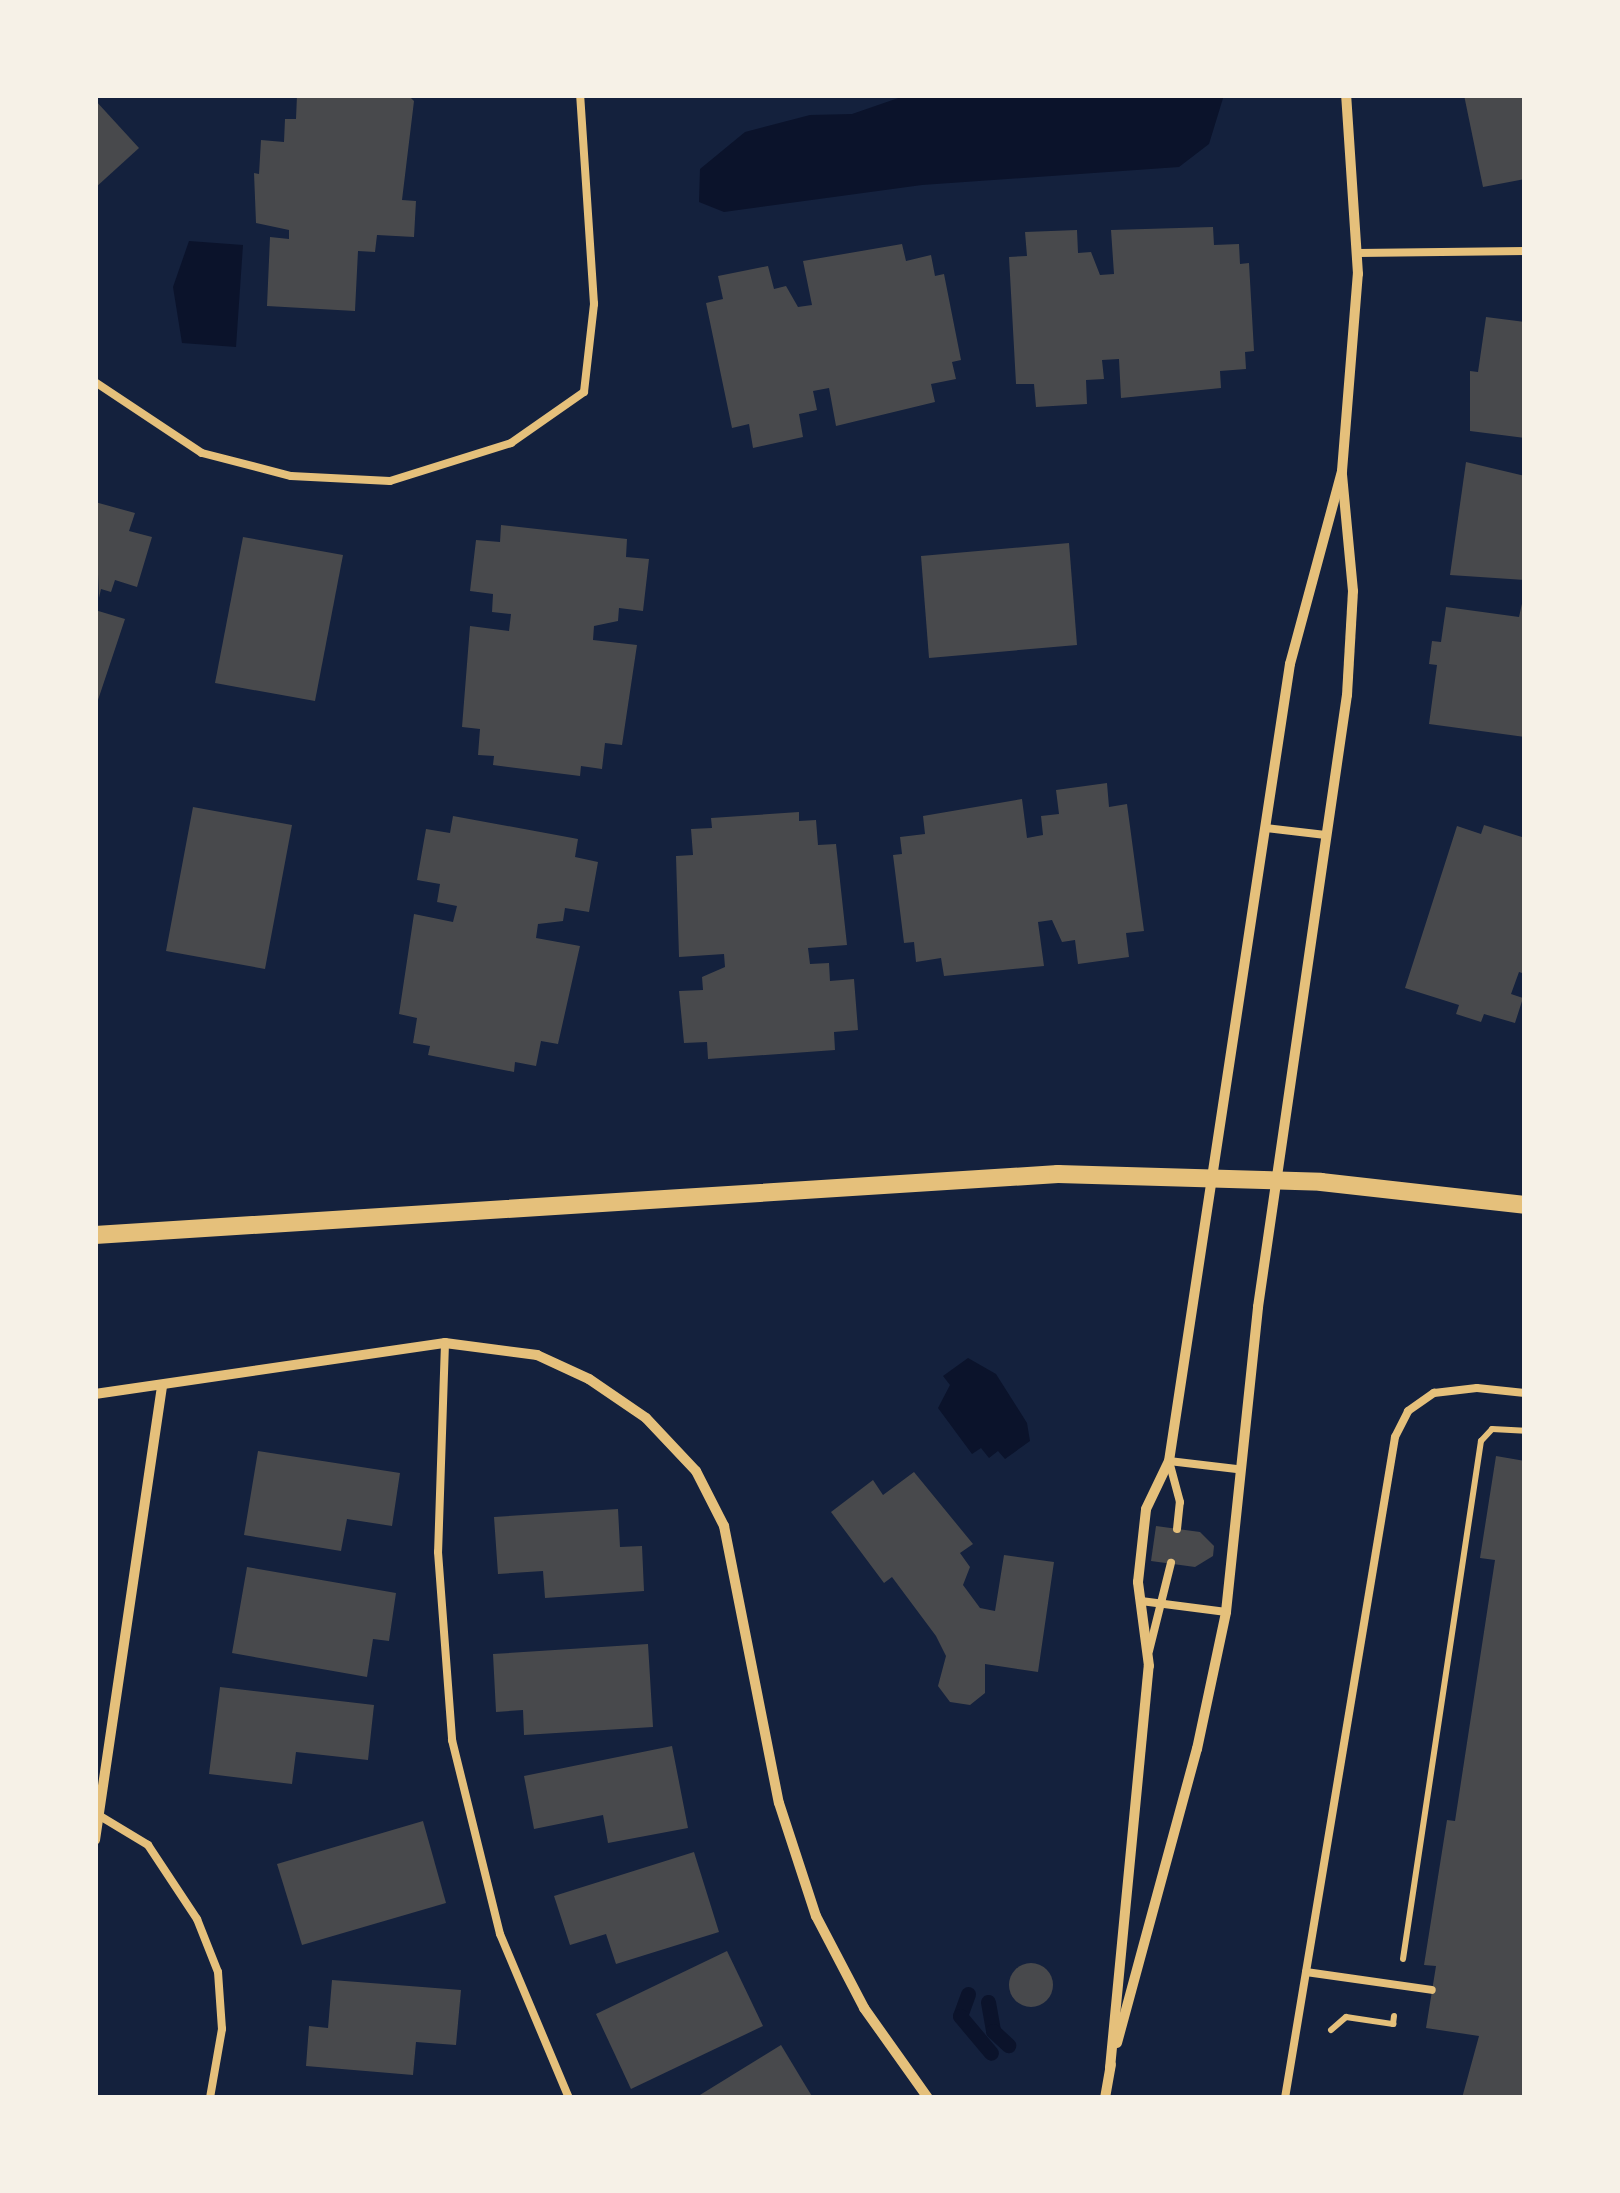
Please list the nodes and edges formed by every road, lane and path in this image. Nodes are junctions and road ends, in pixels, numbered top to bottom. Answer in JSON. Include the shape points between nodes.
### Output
{"nodes":[{"id":1,"x":580,"y":95,"type":"edge"},
{"id":2,"x":1346,"y":95,"type":"edge"},
{"id":3,"x":1525,"y":251,"type":"edge"},
{"id":4,"x":1358,"y":253,"type":"junction"},
{"id":5,"x":95,"y":382,"type":"edge"},
{"id":6,"x":1342,"y":470,"type":"junction"},
{"id":7,"x":1266,"y":828,"type":"junction"},
{"id":8,"x":1326,"y":836,"type":"junction"},
{"id":9,"x":1216,"y":1176,"type":"junction"},
{"id":10,"x":1278,"y":1180,"type":"junction"},
{"id":11,"x":1525,"y":1205,"type":"edge"},
{"id":12,"x":95,"y":1234,"type":"edge"},
{"id":13,"x":445,"y":1343,"type":"junction"},
{"id":14,"x":162,"y":1388,"type":"junction"},
{"id":15,"x":1525,"y":1393,"type":"edge"},
{"id":16,"x":95,"y":1394,"type":"edge"},
{"id":17,"x":1525,"y":1431,"type":"edge"},
{"id":18,"x":1169,"y":1461,"type":"junction"},
{"id":19,"x":1237,"y":1469,"type":"junction"},
{"id":20,"x":1177,"y":1528,"type":"dead end"},
{"id":21,"x":1171,"y":1563,"type":"dead end"},
{"id":22,"x":1141,"y":1601,"type":"junction"},
{"id":23,"x":1163,"y":1604,"type":"junction"},
{"id":24,"x":1226,"y":1612,"type":"junction"},
{"id":25,"x":1149,"y":1653,"type":"junction"},
{"id":26,"x":97,"y":1813,"type":"edge"},
{"id":27,"x":95,"y":1840,"type":"edge"},
{"id":28,"x":1306,"y":1972,"type":"junction"},
{"id":29,"x":1399,"y":1985,"type":"junction"},
{"id":30,"x":1432,"y":1990,"type":"dead end"},
{"id":31,"x":1327,"y":2050,"type":"dead end"},
{"id":32,"x":1110,"y":2068,"type":"junction"},
{"id":33,"x":210,"y":2098,"type":"edge"},
{"id":34,"x":569,"y":2098,"type":"edge"},
{"id":35,"x":928,"y":2098,"type":"edge"},
{"id":36,"x":1105,"y":2098,"type":"edge"},
{"id":37,"x":1285,"y":2098,"type":"edge"}],
"edges":[{"from":1,"to":5,"type":"lane","via":[[594,304],[584,392],[511,442],[390,481],[292,476],[202,453]]},
{"from":2,"to":4,"type":"street"},
{"from":3,"to":4,"type":"lane"},
{"from":4,"to":6,"type":"street"},
{"from":6,"to":7,"type":"street","via":[[1299,620]]},
{"from":6,"to":8,"type":"street","via":[[1352,567],[1351,656]]},
{"from":7,"to":8,"type":"lane"},
{"from":7,"to":9,"type":"street"},
{"from":8,"to":10,"type":"street"},
{"from":9,"to":10,"type":"street"},
{"from":9,"to":12,"type":"street","via":[[978,1176]]},
{"from":9,"to":18,"type":"street"},
{"from":10,"to":11,"type":"street"},
{"from":10,"to":19,"type":"street"},
{"from":13,"to":14,"type":"street"},
{"from":13,"to":34,"type":"lane","via":[[438,1552],[452,1740],[500,1934]]},
{"from":13,"to":35,"type":"street","via":[[528,1353],[570,1369],[646,1418],[696,1471],[733,1557],[770,1761],[806,1892],[845,1976]]},
{"from":14,"to":16,"type":"street"},
{"from":14,"to":26,"type":"street"},
{"from":15,"to":28,"type":"lane","via":[[1434,1393],[1408,1411],[1395,1437]]},
{"from":17,"to":29,"type":"path","via":[[1492,1429],[1482,1441]]},
{"from":18,"to":19,"type":"lane"},
{"from":18,"to":20,"type":"lane","via":[[1180,1502]]},
{"from":18,"to":22,"type":"street","via":[[1146,1509]]},
{"from":19,"to":24,"type":"street"},
{"from":21,"to":23,"type":"lane"},
{"from":22,"to":23,"type":"lane"},
{"from":22,"to":25,"type":"street"},
{"from":23,"to":24,"type":"lane"},
{"from":23,"to":25,"type":"lane"},
{"from":24,"to":32,"type":"street","via":[[1197,1749]]},
{"from":25,"to":32,"type":"street"},
{"from":26,"to":27,"type":"street"},
{"from":26,"to":33,"type":"lane","via":[[148,1845],[198,1919],[218,1972],[222,2029]]},
{"from":28,"to":29,"type":"lane"},
{"from":28,"to":37,"type":"lane"},
{"from":29,"to":30,"type":"lane"},
{"from":29,"to":31,"type":"path","via":[[1392,2024],[1338,2019]]},
{"from":32,"to":36,"type":"street"}]}
